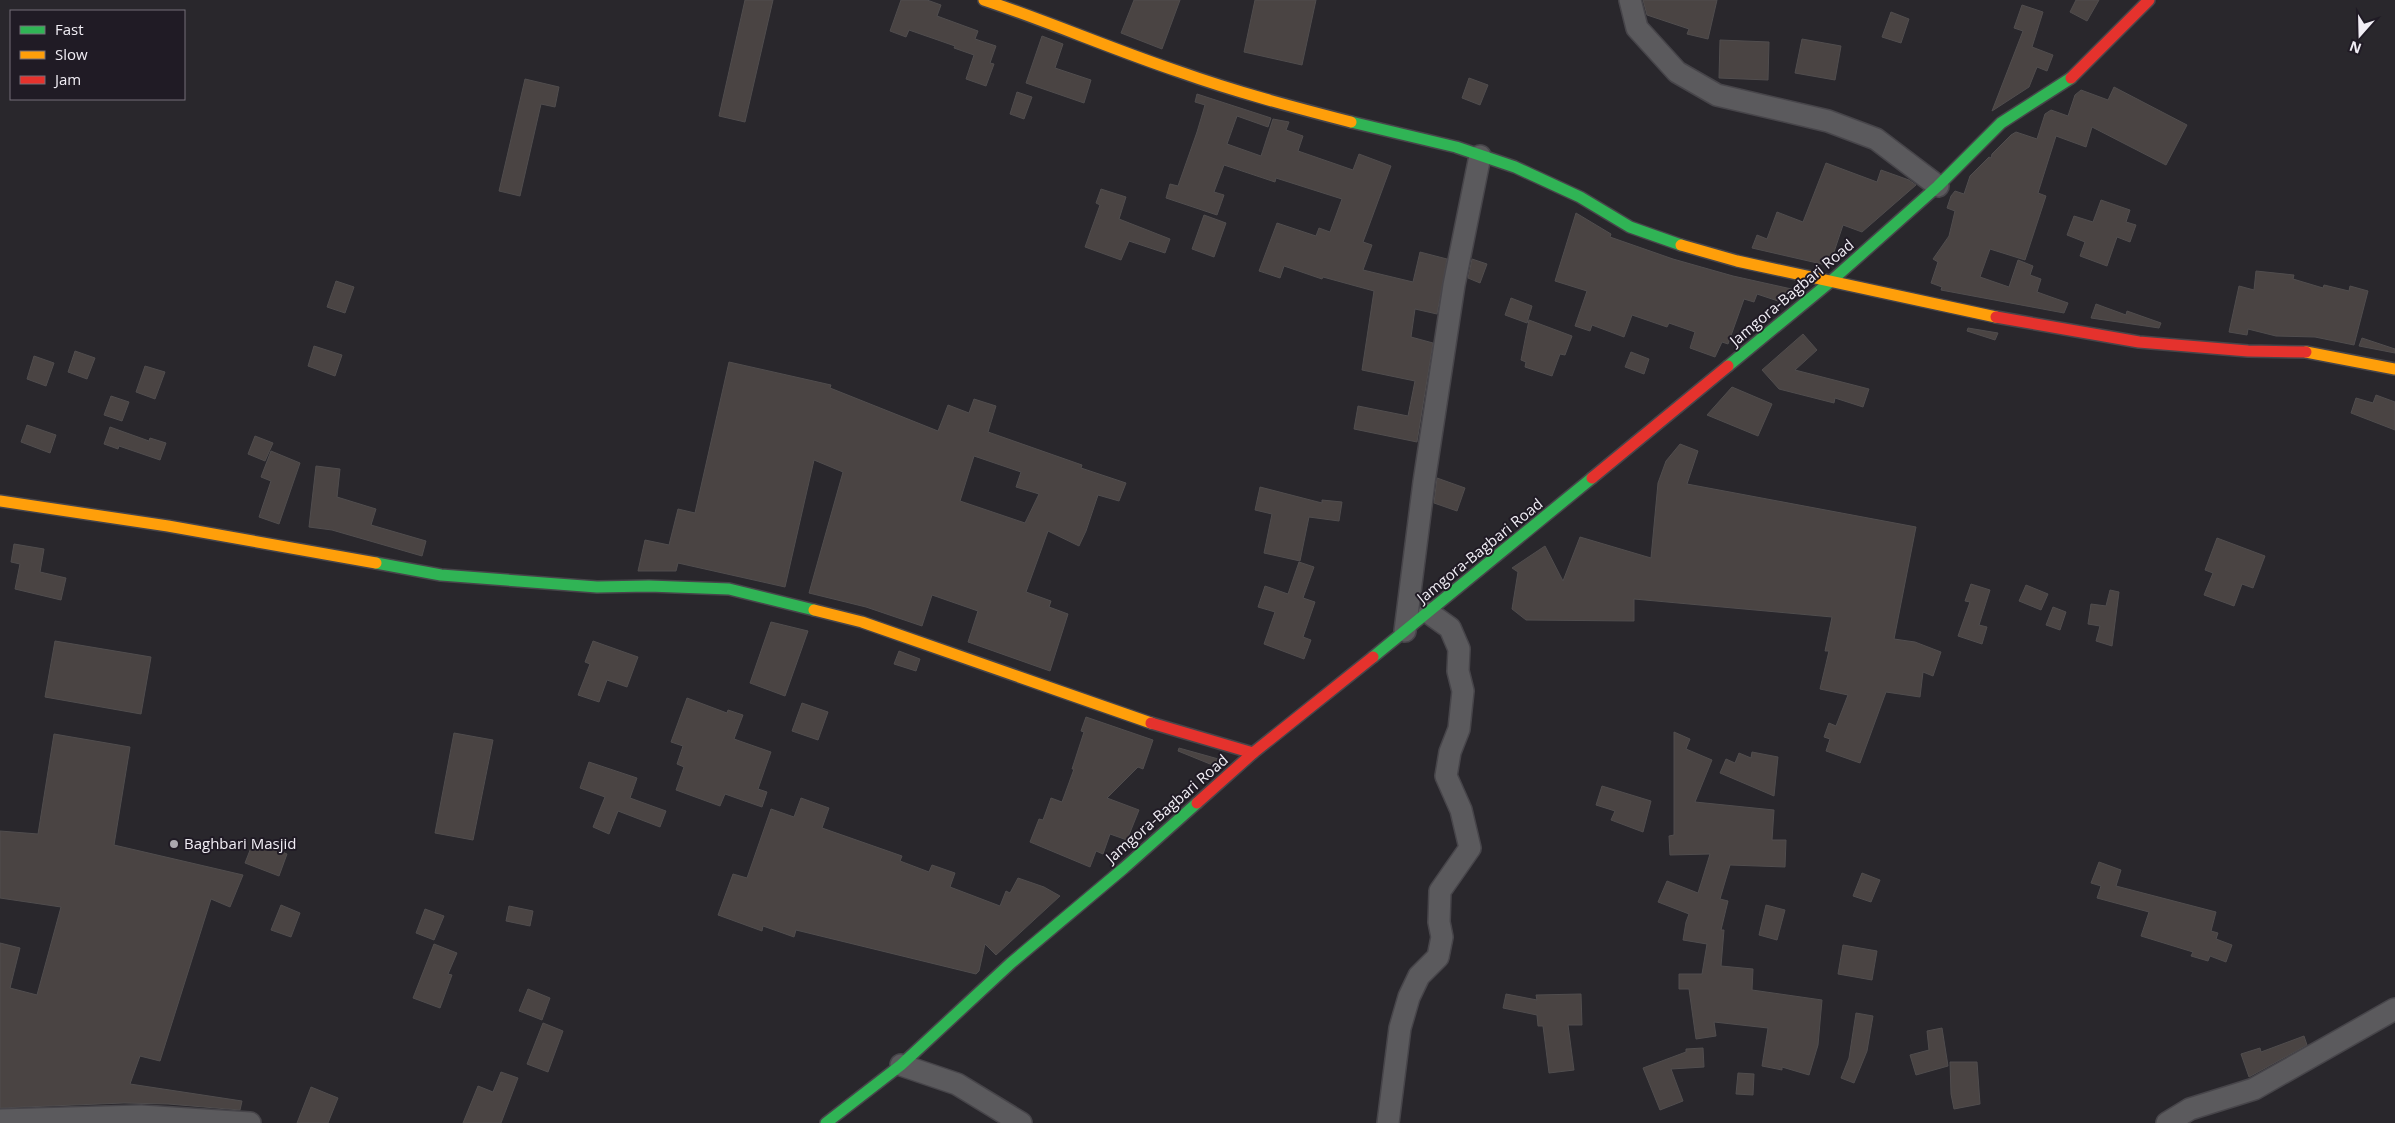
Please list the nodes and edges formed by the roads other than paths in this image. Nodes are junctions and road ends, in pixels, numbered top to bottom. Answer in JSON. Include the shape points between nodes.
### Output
{"nodes":[{"id":1,"x":984,"y":0,"type":"edge"},
{"id":2,"x":1630,"y":0,"type":"edge"},
{"id":3,"x":2149,"y":0,"type":"edge"},
{"id":4,"x":1480,"y":156,"type":"junction"},
{"id":5,"x":1938,"y":186,"type":"junction"},
{"id":6,"x":1830,"y":282,"type":"junction"},
{"id":7,"x":2395,"y":369,"type":"edge"},
{"id":8,"x":0,"y":501,"type":"edge"},
{"id":9,"x":1429,"y":613,"type":"junction"},
{"id":10,"x":1405,"y":631,"type":"junction"},
{"id":11,"x":1253,"y":753,"type":"junction"},
{"id":12,"x":2395,"y":1009,"type":"edge"},
{"id":13,"x":900,"y":1065,"type":"junction"},
{"id":14,"x":0,"y":1120,"type":"edge"},
{"id":15,"x":123,"y":1120,"type":"edge"},
{"id":16,"x":250,"y":1123,"type":"edge"},
{"id":17,"x":826,"y":1123,"type":"edge"},
{"id":18,"x":1021,"y":1123,"type":"edge"},
{"id":19,"x":1388,"y":1123,"type":"edge"},
{"id":20,"x":2167,"y":1123,"type":"edge"}],
"edges":[{"from":1,"to":4,"type":"street","via":[[1179,72],[1270,101],[1456,147]]},
{"from":2,"to":5,"type":"street","via":[[1637,28],[1677,72],[1717,95],[1828,121],[1876,139]]},
{"from":3,"to":5,"type":"street","name":"Jamgora-Bagbari Road","via":[[2067,82],[2001,123]]},
{"from":4,"to":6,"type":"street","via":[[1580,197],[1646,233],[1737,261]]},
{"from":4,"to":10,"type":"street","via":[[1454,285]]},
{"from":5,"to":6,"type":"street","name":"Jamgora-Bagbari Road"},
{"from":6,"to":7,"type":"street","via":[[1958,310],[2139,342],[2248,351],[2312,352]]},
{"from":6,"to":9,"type":"street","name":"Jamgora-Bagbari Road"},
{"from":8,"to":11,"type":"street","via":[[168,526],[441,575],[597,587],[729,589],[862,622],[1157,725]]},
{"from":9,"to":10,"type":"street","name":"Jamgora-Bagbari Road"},
{"from":9,"to":19,"type":"street","via":[[1450,628],[1459,649],[1458,672],[1463,691],[1459,729],[1450,752],[1446,776],[1461,810],[1470,848],[1440,891],[1442,937],[1438,957],[1419,976],[1408,997],[1400,1028]]},
{"from":10,"to":11,"type":"street","name":"Jamgora-Bagbari Road"},
{"from":11,"to":13,"type":"street","name":"Jamgora-Bagbari Road","via":[[1011,963]]},
{"from":12,"to":20,"type":"street","via":[[2254,1089],[2190,1109]]},
{"from":13,"to":17,"type":"street","name":"Jamgora-Bagbari Road"},
{"from":13,"to":18,"type":"street","via":[[957,1084]]},
{"from":14,"to":15,"type":"street"},
{"from":15,"to":16,"type":"street","via":[[151,1117]]}]}
